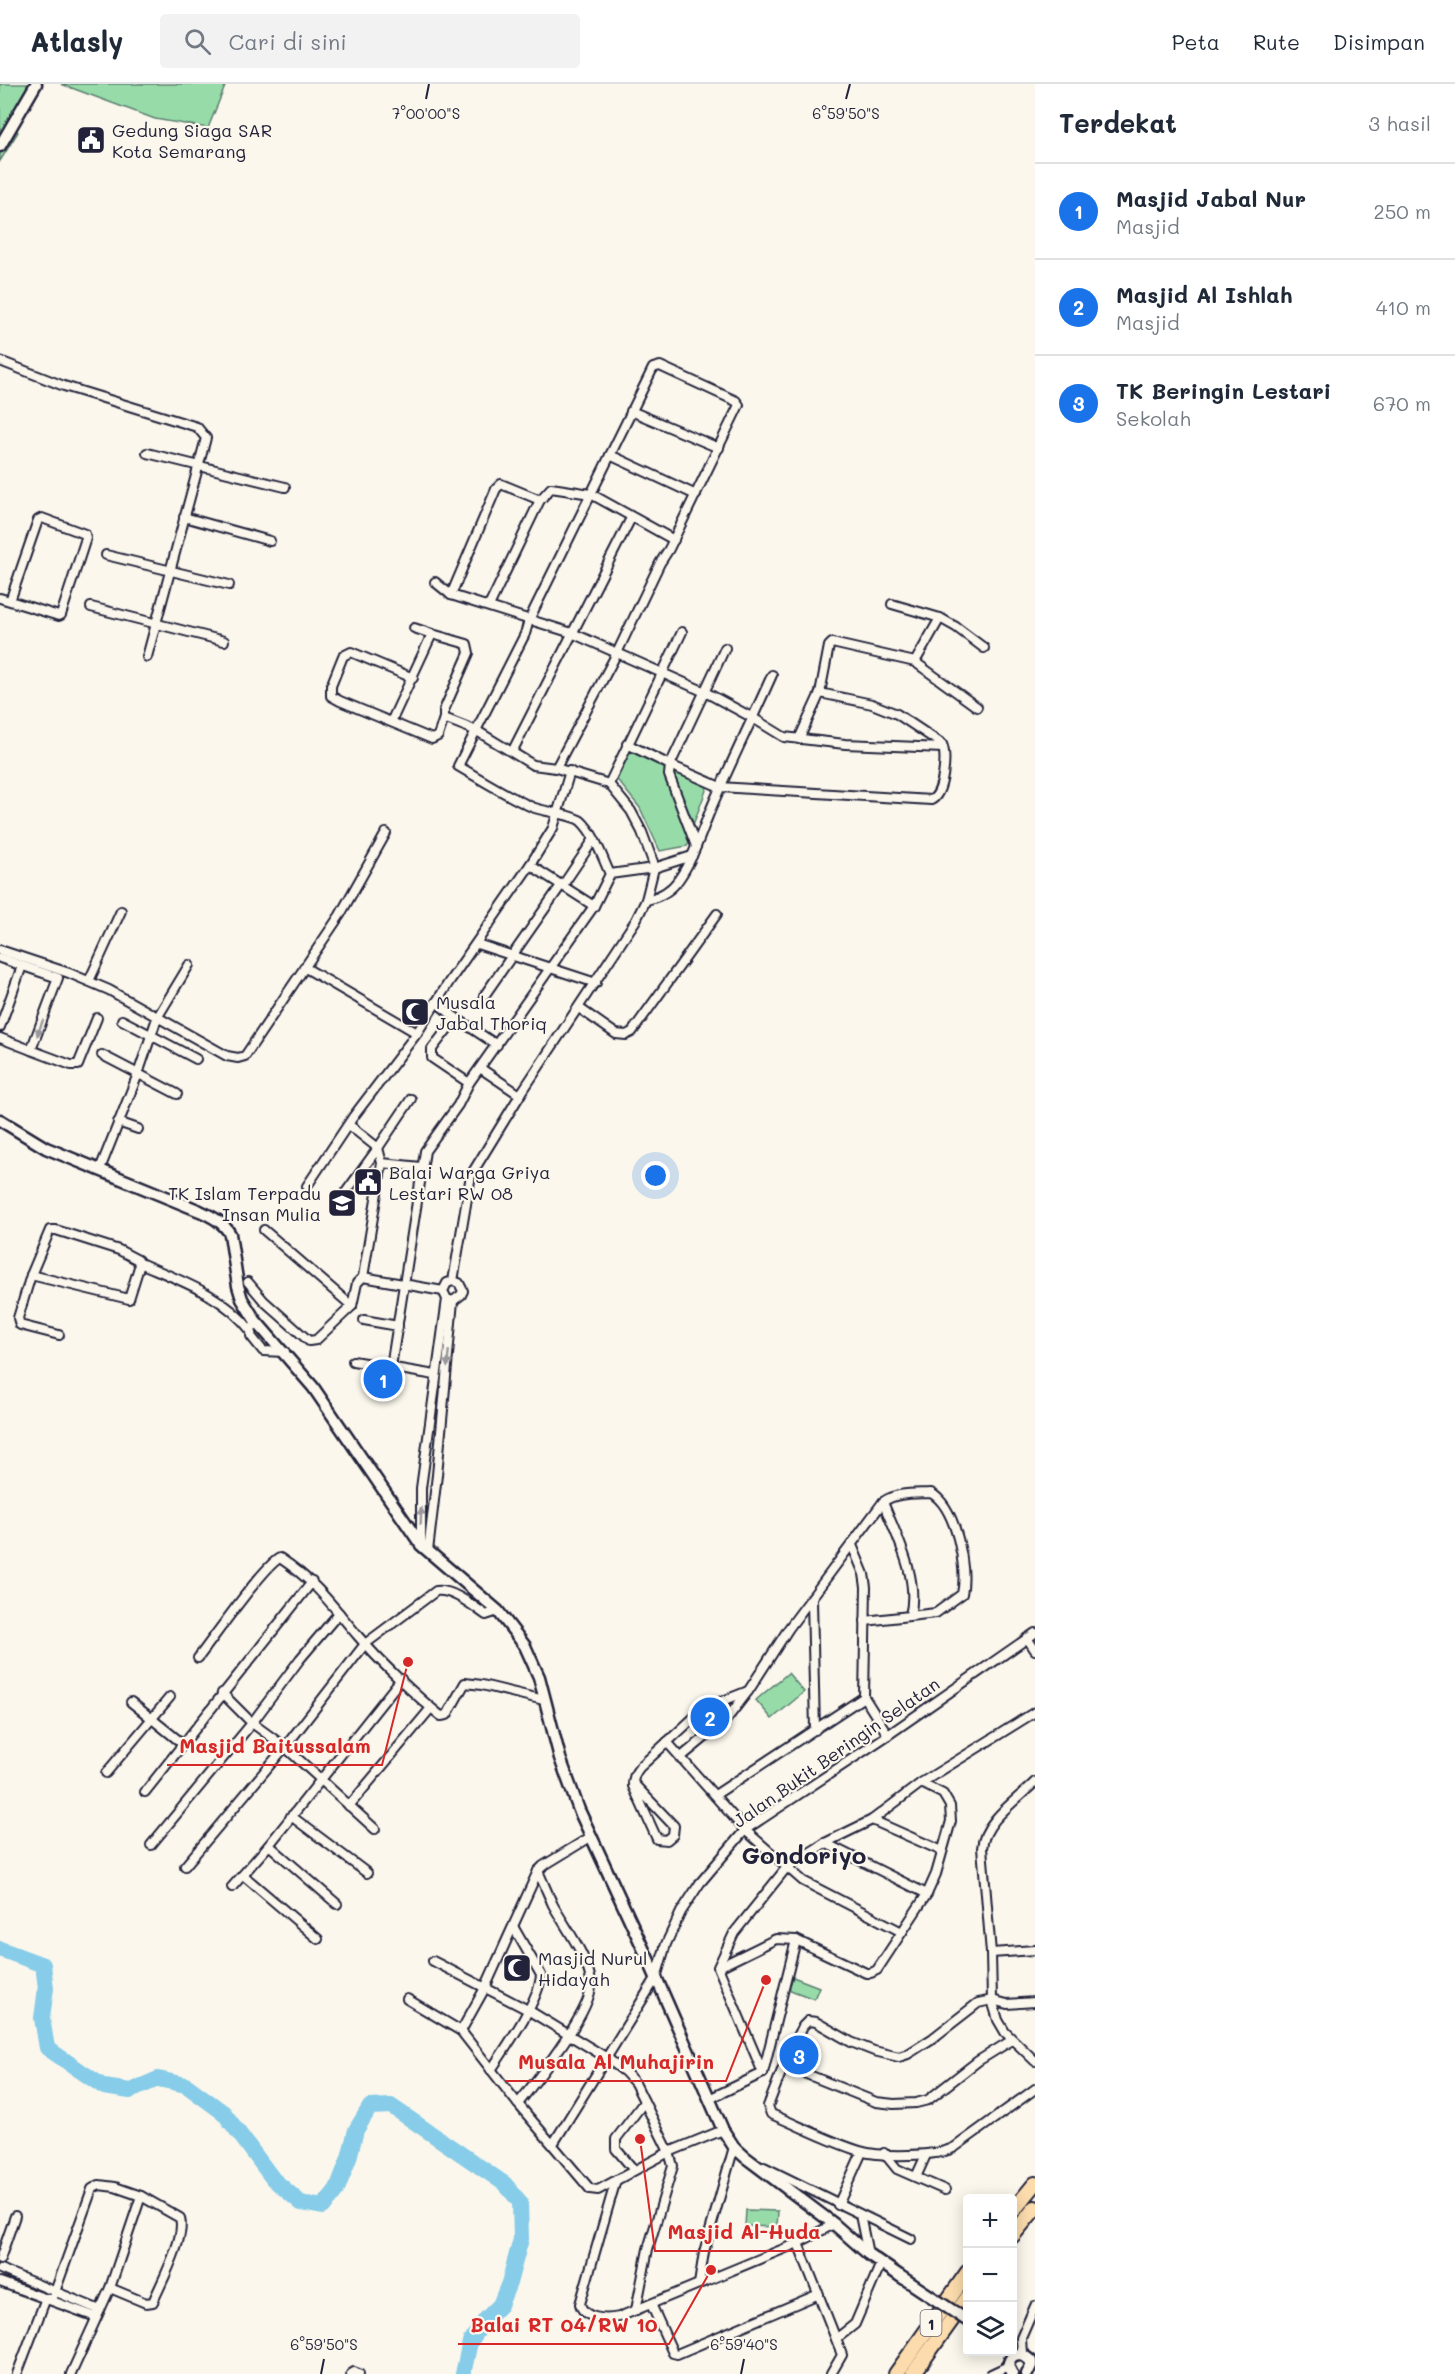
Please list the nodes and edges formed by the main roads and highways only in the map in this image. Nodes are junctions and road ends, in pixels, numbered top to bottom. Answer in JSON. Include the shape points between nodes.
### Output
{"nodes":[{"id":1,"x":1035,"y":2184,"type":"edge"},
{"id":2,"x":1017,"y":2206,"type":"edge"},
{"id":3,"x":1035,"y":2208,"type":"edge"},
{"id":4,"x":1017,"y":2230,"type":"edge"},
{"id":5,"x":963,"y":2279,"type":"edge"},
{"id":6,"x":964,"y":2302,"type":"edge"},
{"id":7,"x":896,"y":2374,"type":"edge"},
{"id":8,"x":913,"y":2374,"type":"edge"}],
"edges":[{"from":1,"to":2,"type":"highway"},
{"from":3,"to":4,"type":"highway"},
{"from":5,"to":7,"type":"highway","number":"1"},
{"from":6,"to":8,"type":"highway","number":"1"}]}
